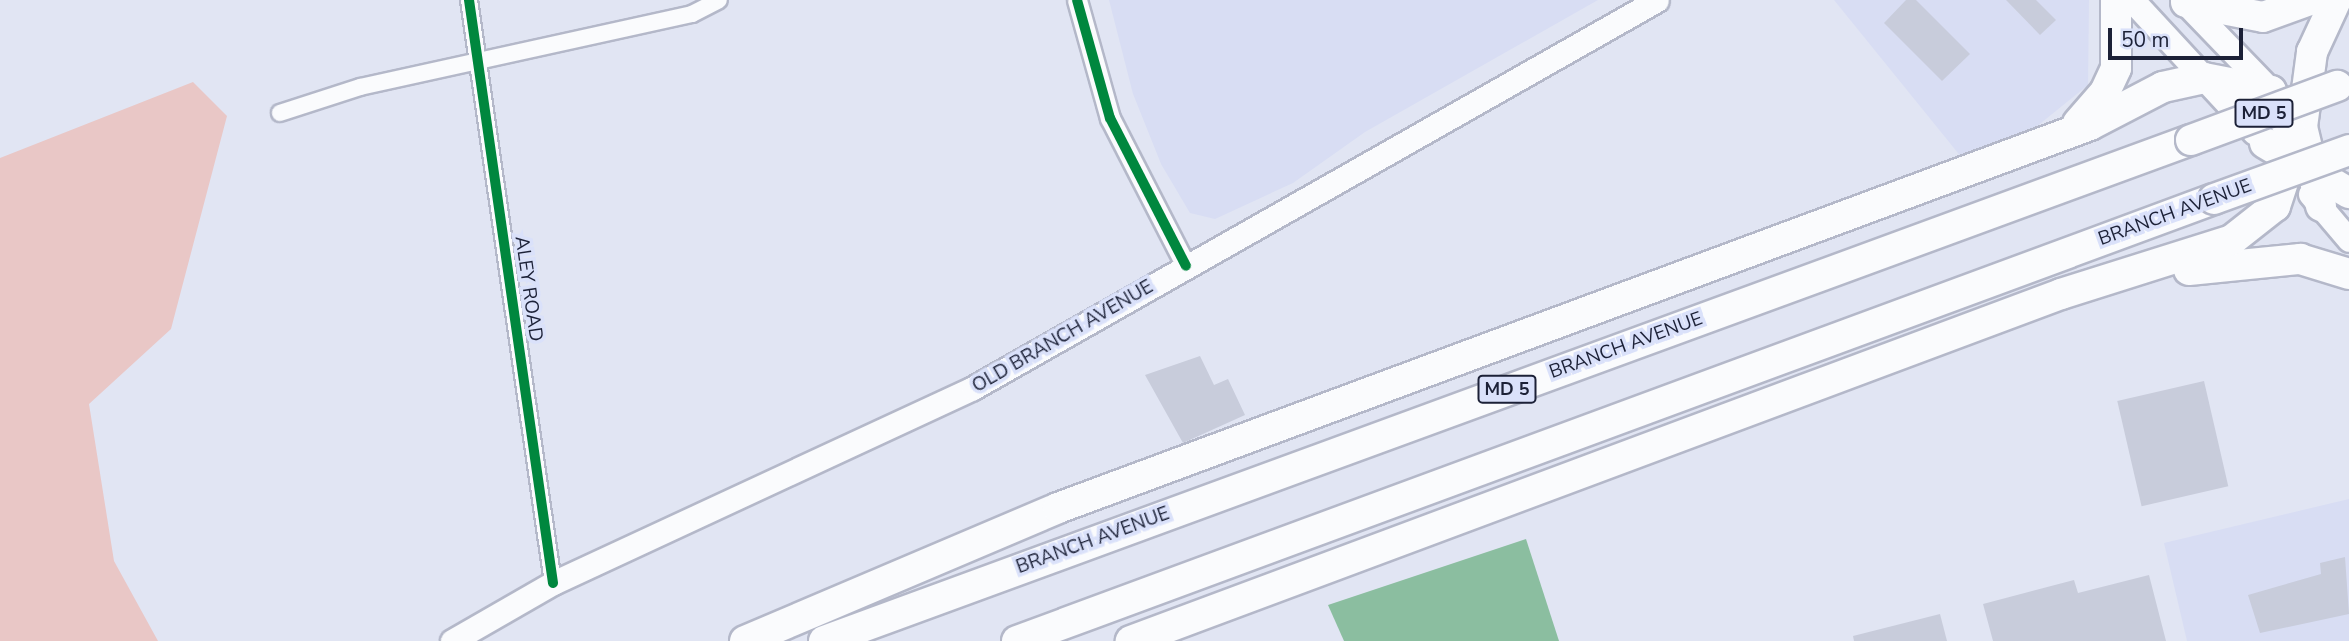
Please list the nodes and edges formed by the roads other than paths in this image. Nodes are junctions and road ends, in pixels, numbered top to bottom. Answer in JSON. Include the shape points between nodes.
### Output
{"nodes":[{"id":1,"x":469,"y":0,"type":"edge"},
{"id":2,"x":719,"y":0,"type":"edge"},
{"id":3,"x":1077,"y":0,"type":"edge"},
{"id":4,"x":1657,"y":0,"type":"edge"},
{"id":5,"x":2116,"y":0,"type":"edge"},
{"id":6,"x":2132,"y":0,"type":"edge"},
{"id":7,"x":2310,"y":0,"type":"edge"},
{"id":8,"x":2336,"y":0,"type":"edge"},
{"id":9,"x":2185,"y":1,"type":"edge"},
{"id":10,"x":478,"y":63,"type":"junction"},
{"id":11,"x":2204,"y":78,"type":"junction"},
{"id":12,"x":2343,"y":84,"type":"edge"},
{"id":13,"x":2271,"y":92,"type":"junction"},
{"id":14,"x":280,"y":113,"type":"dead end"},
{"id":15,"x":2302,"y":127,"type":"junction"},
{"id":16,"x":2069,"y":132,"type":"junction"},
{"id":17,"x":2265,"y":144,"type":"joint"},
{"id":18,"x":2349,"y":150,"type":"edge"},
{"id":19,"x":2296,"y":166,"type":"junction"},
{"id":20,"x":2349,"y":179,"type":"edge"},
{"id":21,"x":2349,"y":193,"type":"edge"},
{"id":22,"x":2321,"y":206,"type":"joint"},
{"id":23,"x":2349,"y":240,"type":"edge"},
{"id":24,"x":1186,"y":266,"type":"junction"},
{"id":25,"x":2349,"y":274,"type":"edge"},
{"id":26,"x":2008,"y":313,"type":"junction"},
{"id":27,"x":553,"y":583,"type":"junction"},
{"id":28,"x":452,"y":641,"type":"edge"},
{"id":29,"x":745,"y":641,"type":"edge"},
{"id":30,"x":824,"y":641,"type":"edge"},
{"id":31,"x":1017,"y":641,"type":"edge"},
{"id":32,"x":1131,"y":641,"type":"edge"}],
"edges":[{"from":1,"to":10,"type":"street","name":"ALEY ROAD"},
{"from":2,"to":10,"type":"street","via":[[692,15]]},
{"from":3,"to":24,"type":"street","via":[[1110,118]]},
{"from":4,"to":24,"type":"main road","name":"OLD BRANCH AVENUE"},
{"from":5,"to":16,"type":"highway","via":[[2116,68],[2105,92]]},
{"from":6,"to":11,"type":"main road"},
{"from":7,"to":9,"type":"highway","via":[[2263,17]]},
{"from":8,"to":15,"type":"highway","via":[[2312,52]]},
{"from":9,"to":13,"type":"main road"},
{"from":10,"to":14,"type":"street","via":[[360,88]]},
{"from":10,"to":27,"type":"street","name":"ALEY ROAD"},
{"from":11,"to":13,"type":"highway"},
{"from":11,"to":16,"type":"highway","via":[[2163,88]]},
{"from":11,"to":17,"type":"main road"},
{"from":12,"to":30,"type":"highway","name":"BRANCH AVENUE","number":"MD 5","bridge":true},
{"from":13,"to":15,"type":"main road"},
{"from":13,"to":19,"type":"highway","via":[[2290,131]]},
{"from":15,"to":19,"type":"highway"},
{"from":15,"to":20,"type":"main road"},
{"from":16,"to":29,"type":"highway","via":[[1240,438],[992,534]]},
{"from":17,"to":19,"type":"highway"},
{"from":18,"to":31,"type":"highway","name":"BRANCH AVENUE","bridge":true},
{"from":19,"to":21,"type":"highway"},
{"from":19,"to":22,"type":"highway"},
{"from":19,"to":26,"type":"highway","via":[[2275,206],[2232,240]]},
{"from":22,"to":23,"type":"main road"},
{"from":24,"to":27,"type":"main road","name":"OLD BRANCH AVENUE","via":[[937,407]]},
{"from":25,"to":26,"type":"highway","via":[[2300,260],[2218,265]]},
{"from":26,"to":32,"type":"highway"},
{"from":27,"to":28,"type":"main road","name":"OLD BRANCH AVENUE"}]}
